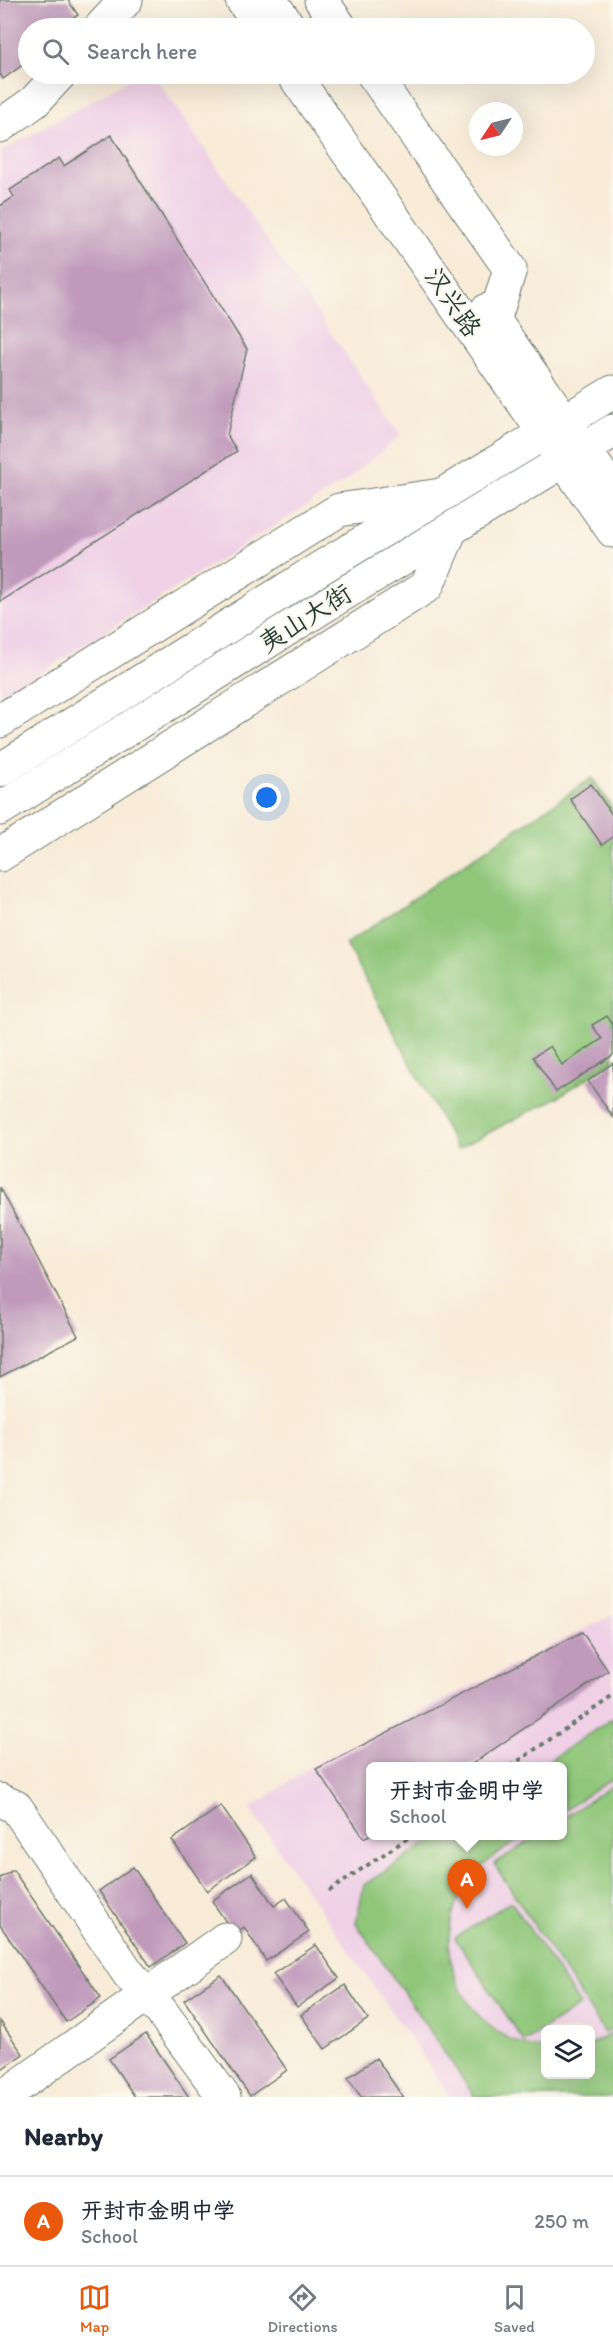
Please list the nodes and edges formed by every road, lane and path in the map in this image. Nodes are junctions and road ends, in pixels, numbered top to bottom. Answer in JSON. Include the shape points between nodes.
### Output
{"nodes":[{"id":1,"x":126,"y":0,"type":"edge"},
{"id":2,"x":242,"y":0,"type":"edge"},
{"id":3,"x":270,"y":0,"type":"edge"},
{"id":4,"x":321,"y":0,"type":"edge"},
{"id":5,"x":109,"y":18,"type":"edge"},
{"id":6,"x":255,"y":18,"type":"edge"},
{"id":7,"x":283,"y":18,"type":"edge"},
{"id":8,"x":334,"y":18,"type":"edge"},
{"id":9,"x":51,"y":84,"type":"edge"},
{"id":10,"x":301,"y":84,"type":"edge"},
{"id":11,"x":329,"y":84,"type":"edge"},
{"id":12,"x":380,"y":84,"type":"edge"},
{"id":13,"x":0,"y":126,"type":"edge"},
{"id":14,"x":494,"y":321,"type":"junction"},
{"id":15,"x":613,"y":392,"type":"edge"},
{"id":16,"x":555,"y":428,"type":"junction"},
{"id":17,"x":613,"y":431,"type":"edge"},
{"id":18,"x":574,"y":455,"type":"junction"},
{"id":19,"x":613,"y":491,"type":"edge"},
{"id":20,"x":441,"y":495,"type":"junction"},
{"id":21,"x":451,"y":529,"type":"junction"},
{"id":22,"x":613,"y":531,"type":"edge"},
{"id":23,"x":0,"y":722,"type":"edge"},
{"id":24,"x":0,"y":770,"type":"edge"},
{"id":25,"x":0,"y":809,"type":"edge"},
{"id":26,"x":0,"y":855,"type":"edge"},
{"id":27,"x":613,"y":1696,"type":"edge"},
{"id":28,"x":518,"y":1762,"type":"edge"},
{"id":29,"x":0,"y":1800,"type":"edge"},
{"id":30,"x":405,"y":1840,"type":"edge"},
{"id":31,"x":329,"y":1891,"type":"dead end"},
{"id":32,"x":225,"y":1939,"type":"dead end"},
{"id":33,"x":147,"y":1994,"type":"junction"},
{"id":34,"x":3,"y":2097,"type":"edge"},
{"id":35,"x":224,"y":2097,"type":"edge"}],
"edges":[{"from":1,"to":5,"type":"street"},
{"from":2,"to":6,"type":"street"},
{"from":3,"to":7,"type":"street"},
{"from":4,"to":8,"type":"street"},
{"from":9,"to":13,"type":"street","via":[[34,102]]},
{"from":10,"to":16,"type":"street","name":"汉兴路"},
{"from":11,"to":14,"type":"street","name":"汉兴路"},
{"from":12,"to":14,"type":"street","via":[[510,269]]},
{"from":14,"to":16,"type":"street","name":"汉兴路"},
{"from":15,"to":16,"type":"street","name":"夷山大街"},
{"from":16,"to":18,"type":"street","name":"汉兴路"},
{"from":16,"to":20,"type":"street","name":"夷山大街"},
{"from":17,"to":18,"type":"street","name":"夷山大街"},
{"from":18,"to":19,"type":"street","name":"汉兴路"},
{"from":18,"to":21,"type":"street","name":"夷山大街"},
{"from":18,"to":22,"type":"street","name":"汉兴路"},
{"from":20,"to":23,"type":"street","via":[[339,510]]},
{"from":20,"to":24,"type":"street","name":"夷山大街"},
{"from":21,"to":25,"type":"street","name":"夷山大街"},
{"from":21,"to":26,"type":"street","via":[[427,586]]},
{"from":27,"to":28,"type":"path"},
{"from":29,"to":33,"type":"street","via":[[16,1808],[128,1973]]},
{"from":30,"to":31,"type":"path"},
{"from":32,"to":33,"type":"street"},
{"from":33,"to":34,"type":"street"},
{"from":33,"to":35,"type":"street"}]}
